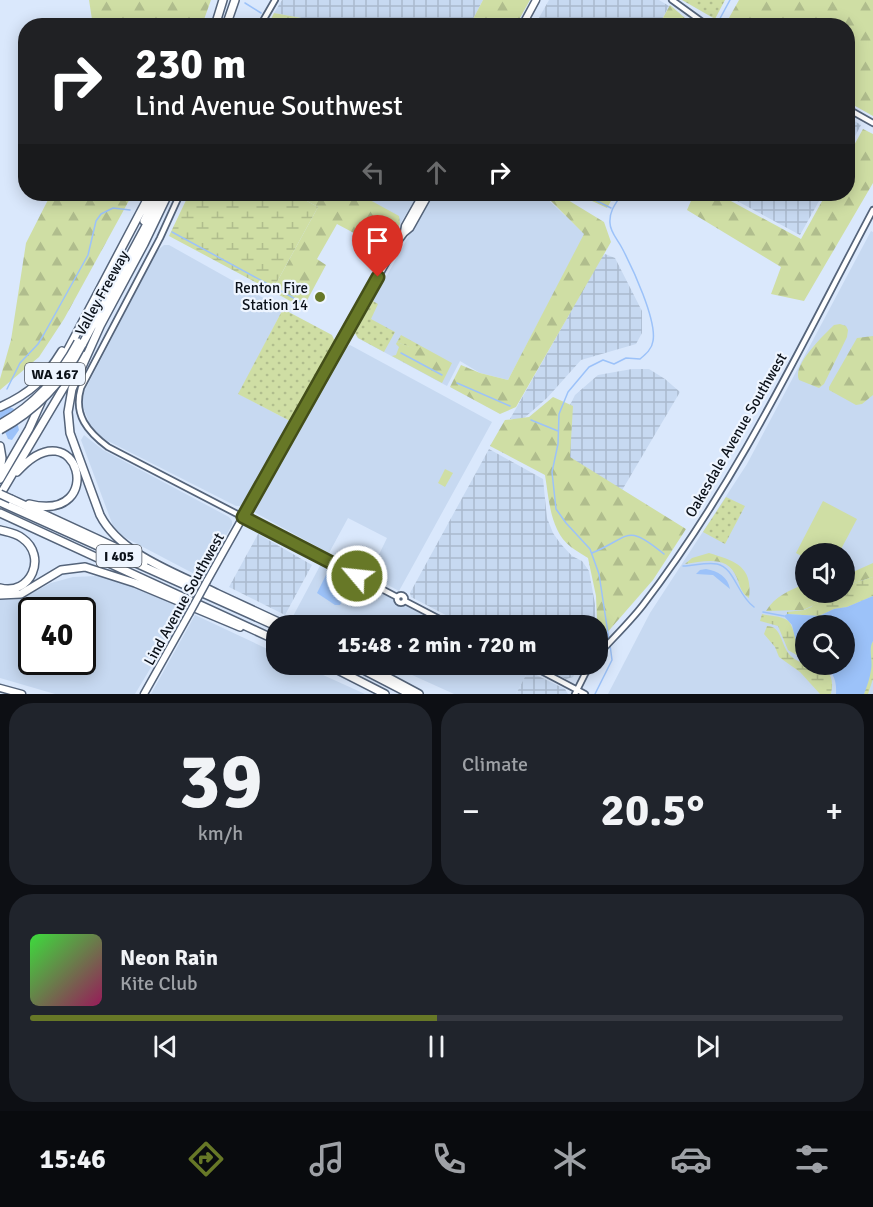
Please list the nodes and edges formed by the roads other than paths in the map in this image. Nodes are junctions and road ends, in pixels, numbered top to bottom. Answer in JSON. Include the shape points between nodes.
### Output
{"nodes":[{"id":1,"x":223,"y":0,"type":"edge"},
{"id":2,"x":235,"y":0,"type":"edge"},
{"id":3,"x":274,"y":0,"type":"edge"},
{"id":4,"x":536,"y":0,"type":"edge"},
{"id":5,"x":672,"y":0,"type":"edge"},
{"id":6,"x":217,"y":18,"type":"edge"},
{"id":7,"x":229,"y":18,"type":"edge"},
{"id":8,"x":264,"y":18,"type":"edge"},
{"id":9,"x":526,"y":18,"type":"edge"},
{"id":10,"x":697,"y":18,"type":"edge"},
{"id":11,"x":855,"y":113,"type":"edge"},
{"id":12,"x":873,"y":123,"type":"edge"},
{"id":13,"x":146,"y":201,"type":"edge"},
{"id":14,"x":153,"y":201,"type":"edge"},
{"id":15,"x":159,"y":201,"type":"edge"},
{"id":16,"x":165,"y":201,"type":"edge"},
{"id":17,"x":177,"y":201,"type":"edge"},
{"id":18,"x":419,"y":201,"type":"edge"},
{"id":19,"x":425,"y":201,"type":"edge"},
{"id":20,"x":873,"y":210,"type":"edge"},
{"id":21,"x":404,"y":233,"type":"junction"},
{"id":22,"x":110,"y":268,"type":"junction"},
{"id":23,"x":101,"y":324,"type":"junction"},
{"id":24,"x":80,"y":344,"type":"junction"},
{"id":25,"x":0,"y":407,"type":"edge"},
{"id":26,"x":0,"y":424,"type":"edge"},
{"id":27,"x":0,"y":430,"type":"edge"},
{"id":28,"x":0,"y":446,"type":"edge"},
{"id":29,"x":0,"y":470,"type":"edge"},
{"id":30,"x":4,"y":481,"type":"edge"},
{"id":31,"x":0,"y":495,"type":"edge"},
{"id":32,"x":0,"y":502,"type":"edge"},
{"id":33,"x":10,"y":502,"type":"junction"},
{"id":34,"x":1,"y":516,"type":"edge"},
{"id":35,"x":243,"y":517,"type":"junction"},
{"id":36,"x":0,"y":530,"type":"edge"},
{"id":37,"x":0,"y":588,"type":"edge"},
{"id":38,"x":218,"y":594,"type":"junction"},
{"id":39,"x":0,"y":595,"type":"edge"},
{"id":40,"x":432,"y":615,"type":"edge"},
{"id":41,"x":266,"y":616,"type":"edge"},
{"id":42,"x":266,"y":621,"type":"edge"},
{"id":43,"x":266,"y":635,"type":"edge"},
{"id":44,"x":266,"y":636,"type":"edge"},
{"id":45,"x":608,"y":644,"type":"edge"},
{"id":46,"x":348,"y":675,"type":"edge"},
{"id":47,"x":373,"y":675,"type":"edge"},
{"id":48,"x":384,"y":675,"type":"edge"},
{"id":49,"x":547,"y":675,"type":"edge"},
{"id":50,"x":584,"y":675,"type":"edge"},
{"id":51,"x":0,"y":688,"type":"edge"},
{"id":52,"x":576,"y":692,"type":"edge"},
{"id":53,"x":22,"y":694,"type":"edge"},
{"id":54,"x":144,"y":694,"type":"edge"},
{"id":55,"x":385,"y":694,"type":"edge"},
{"id":56,"x":410,"y":694,"type":"edge"},
{"id":57,"x":419,"y":694,"type":"edge"},
{"id":58,"x":585,"y":694,"type":"edge"}],
"edges":[{"from":1,"to":6,"type":"highway"},
{"from":2,"to":7,"type":"highway"},
{"from":3,"to":8,"type":"street"},
{"from":4,"to":9,"type":"main road"},
{"from":5,"to":10,"type":"street"},
{"from":11,"to":12,"type":"street"},
{"from":13,"to":22,"type":"highway","name":"Valley Freeway","number":"WA 167"},
{"from":14,"to":24,"type":"highway"},
{"from":15,"to":24,"type":"highway"},
{"from":16,"to":23,"type":"highway","name":"Valley Freeway","number":"WA 167"},
{"from":17,"to":35,"type":"street","via":[[85,380],[79,395],[80,410],[89,431],[108,447]]},
{"from":18,"to":21,"type":"main road","name":"Lind Avenue Southwest"},
{"from":19,"to":21,"type":"main road","name":"Lind Avenue Southwest"},
{"from":20,"to":45,"type":"street","name":"Oakesdale Avenue Southwest","via":[[733,471],[662,579]]},
{"from":21,"to":35,"type":"main road","name":"Lind Avenue Southwest"},
{"from":22,"to":25,"type":"highway","via":[[49,372],[26,394]]},
{"from":22,"to":30,"type":"highway","name":"Valley Freeway","number":"WA 167"},
{"from":23,"to":30,"type":"highway","name":"Valley Freeway","number":"WA 167"},
{"from":23,"to":38,"type":"highway","via":[[72,389],[68,412],[70,433],[100,515],[124,544]]},
{"from":24,"to":26,"type":"highway","bridge":true,"via":[[41,395]]},
{"from":24,"to":27,"type":"highway","bridge":true,"via":[[50,393]]},
{"from":28,"to":29,"type":"highway"},
{"from":30,"to":31,"type":"highway","name":"Valley Freeway","number":"WA 167"},
{"from":30,"to":33,"type":"highway","via":[[29,460],[48,451],[68,457],[78,474],[73,494],[57,505]]},
{"from":31,"to":33,"type":"highway","bridge":true},
{"from":32,"to":33,"type":"highway","number":"I 405"},
{"from":33,"to":38,"type":"highway"},
{"from":33,"to":42,"type":"highway","number":"I 405"},
{"from":34,"to":43,"type":"highway","number":"I 405"},
{"from":35,"to":40,"type":"street","via":[[397,597],[399,603],[405,601]]},
{"from":35,"to":54,"type":"main road","name":"Lind Avenue Southwest","bridge":true},
{"from":36,"to":37,"type":"highway","via":[[25,540],[36,558],[33,573],[24,584],[15,589]]},
{"from":38,"to":41,"type":"highway"},
{"from":39,"to":44,"type":"highway","via":[[21,594],[61,570],[90,568]]},
{"from":46,"to":55,"type":"highway"},
{"from":47,"to":56,"type":"highway"},
{"from":48,"to":57,"type":"highway"},
{"from":49,"to":52,"type":"street"},
{"from":50,"to":52,"type":"street"},
{"from":51,"to":53,"type":"main road"},
{"from":52,"to":58,"type":"street"}]}
